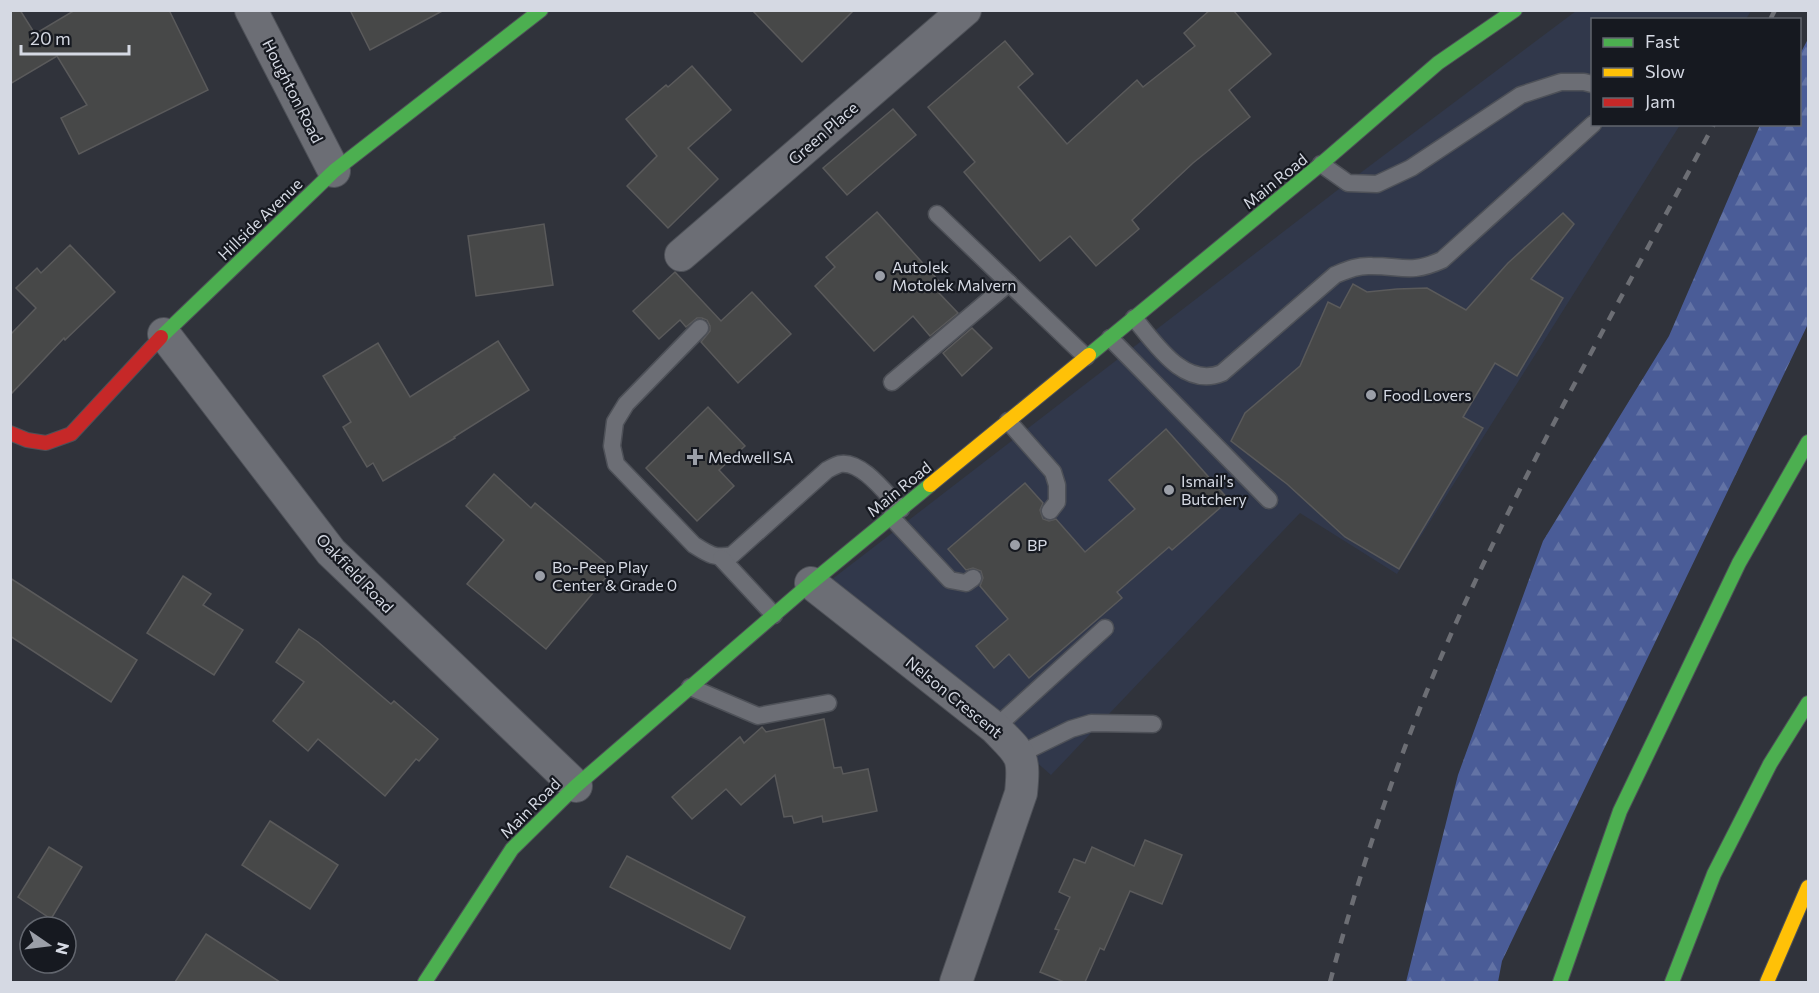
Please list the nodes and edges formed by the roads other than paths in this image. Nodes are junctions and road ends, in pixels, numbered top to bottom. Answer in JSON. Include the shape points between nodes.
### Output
{"nodes":[{"id":1,"x":251,"y":10,"type":"edge"},
{"id":2,"x":542,"y":10,"type":"edge"},
{"id":3,"x":964,"y":10,"type":"edge"},
{"id":4,"x":1515,"y":10,"type":"edge"},
{"id":5,"x":1476,"y":19,"type":"dead end"},
{"id":6,"x":1438,"y":63,"type":"junction"},
{"id":7,"x":1591,"y":84,"type":"edge"},
{"id":8,"x":1591,"y":126,"type":"edge"},
{"id":9,"x":1321,"y":164,"type":"junction"},
{"id":10,"x":334,"y":171,"type":"junction"},
{"id":11,"x":937,"y":214,"type":"dead end"},
{"id":12,"x":681,"y":255,"type":"dead end"},
{"id":13,"x":1008,"y":283,"type":"junction"},
{"id":14,"x":1134,"y":318,"type":"junction"},
{"id":15,"x":700,"y":328,"type":"dead end"},
{"id":16,"x":164,"y":334,"type":"junction"},
{"id":17,"x":1110,"y":338,"type":"junction"},
{"id":18,"x":1086,"y":357,"type":"junction"},
{"id":19,"x":892,"y":382,"type":"dead end"},
{"id":20,"x":1008,"y":421,"type":"junction"},
{"id":21,"x":10,"y":433,"type":"edge"},
{"id":22,"x":1809,"y":442,"type":"edge"},
{"id":23,"x":1269,"y":500,"type":"dead end"},
{"id":24,"x":1050,"y":511,"type":"dead end"},
{"id":25,"x":896,"y":513,"type":"junction"},
{"id":26,"x":722,"y":558,"type":"junction"},
{"id":27,"x":973,"y":578,"type":"dead end"},
{"id":28,"x":811,"y":583,"type":"junction"},
{"id":29,"x":774,"y":615,"type":"junction"},
{"id":30,"x":1105,"y":628,"type":"dead end"},
{"id":31,"x":690,"y":687,"type":"junction"},
{"id":32,"x":828,"y":703,"type":"dead end"},
{"id":33,"x":1809,"y":703,"type":"edge"},
{"id":34,"x":1153,"y":724,"type":"dead end"},
{"id":35,"x":995,"y":728,"type":"junction"},
{"id":36,"x":1020,"y":754,"type":"junction"},
{"id":37,"x":576,"y":786,"type":"junction"},
{"id":38,"x":1809,"y":887,"type":"edge"},
{"id":39,"x":425,"y":982,"type":"edge"},
{"id":40,"x":956,"y":982,"type":"edge"},
{"id":41,"x":1560,"y":982,"type":"edge"},
{"id":42,"x":1672,"y":982,"type":"edge"},
{"id":43,"x":1767,"y":982,"type":"edge"}],
"edges":[{"from":1,"to":10,"type":"street","name":"Houghton Road"},
{"from":2,"to":10,"type":"main road","name":"Hillside Avenue"},
{"from":3,"to":12,"type":"street","name":"Green Place"},
{"from":4,"to":6,"type":"main road","name":"Main Road"},
{"from":5,"to":6,"type":"main road","name":"Main Road"},
{"from":6,"to":9,"type":"main road","name":"Main Road"},
{"from":7,"to":9,"type":"lane","via":[[1561,82],[1521,95],[1411,168],[1377,184],[1348,183]]},
{"from":8,"to":14,"type":"lane","via":[[1442,260],[1414,269],[1354,267],[1335,275],[1214,377],[1186,372],[1170,360]]},
{"from":9,"to":14,"type":"main road","name":"Main Road"},
{"from":10,"to":16,"type":"main road","name":"Hillside Avenue"},
{"from":11,"to":13,"type":"lane"},
{"from":13,"to":18,"type":"lane"},
{"from":13,"to":19,"type":"lane"},
{"from":14,"to":17,"type":"main road","name":"Main Road"},
{"from":15,"to":26,"type":"lane","via":[[626,404],[615,422],[612,446],[616,464],[694,545]]},
{"from":16,"to":21,"type":"main road","name":"Hillside Avenue","via":[[71,434],[46,443]]},
{"from":16,"to":37,"type":"street","name":"Oakfield Road","via":[[331,552]]},
{"from":17,"to":18,"type":"main road","name":"Main Road"},
{"from":17,"to":23,"type":"lane"},
{"from":18,"to":20,"type":"main road","name":"Main Road"},
{"from":20,"to":24,"type":"lane","via":[[1053,472],[1057,502]]},
{"from":20,"to":25,"type":"main road","name":"Main Road"},
{"from":22,"to":41,"type":"main road","via":[[1739,563],[1620,811]]},
{"from":25,"to":26,"type":"lane","via":[[867,474],[857,467],[839,464],[789,502],[742,548]]},
{"from":25,"to":27,"type":"lane","via":[[950,580],[966,583]]},
{"from":25,"to":28,"type":"main road","name":"Main Road"},
{"from":26,"to":29,"type":"lane"},
{"from":28,"to":29,"type":"main road","name":"Main Road"},
{"from":28,"to":35,"type":"street","name":"Nelson Crescent"},
{"from":29,"to":31,"type":"main road","name":"Main Road"},
{"from":30,"to":35,"type":"lane"},
{"from":31,"to":32,"type":"lane","via":[[758,716]]},
{"from":31,"to":37,"type":"main road","name":"Main Road"},
{"from":33,"to":42,"type":"main road","via":[[1770,764],[1713,874]]},
{"from":34,"to":36,"type":"lane","via":[[1091,723]]},
{"from":35,"to":36,"type":"street","name":"Nelson Crescent"},
{"from":36,"to":40,"type":"street","via":[[1024,770],[1021,793]]},
{"from":37,"to":39,"type":"main road","name":"Main Road","via":[[512,849]]},
{"from":38,"to":43,"type":"main road"}]}
